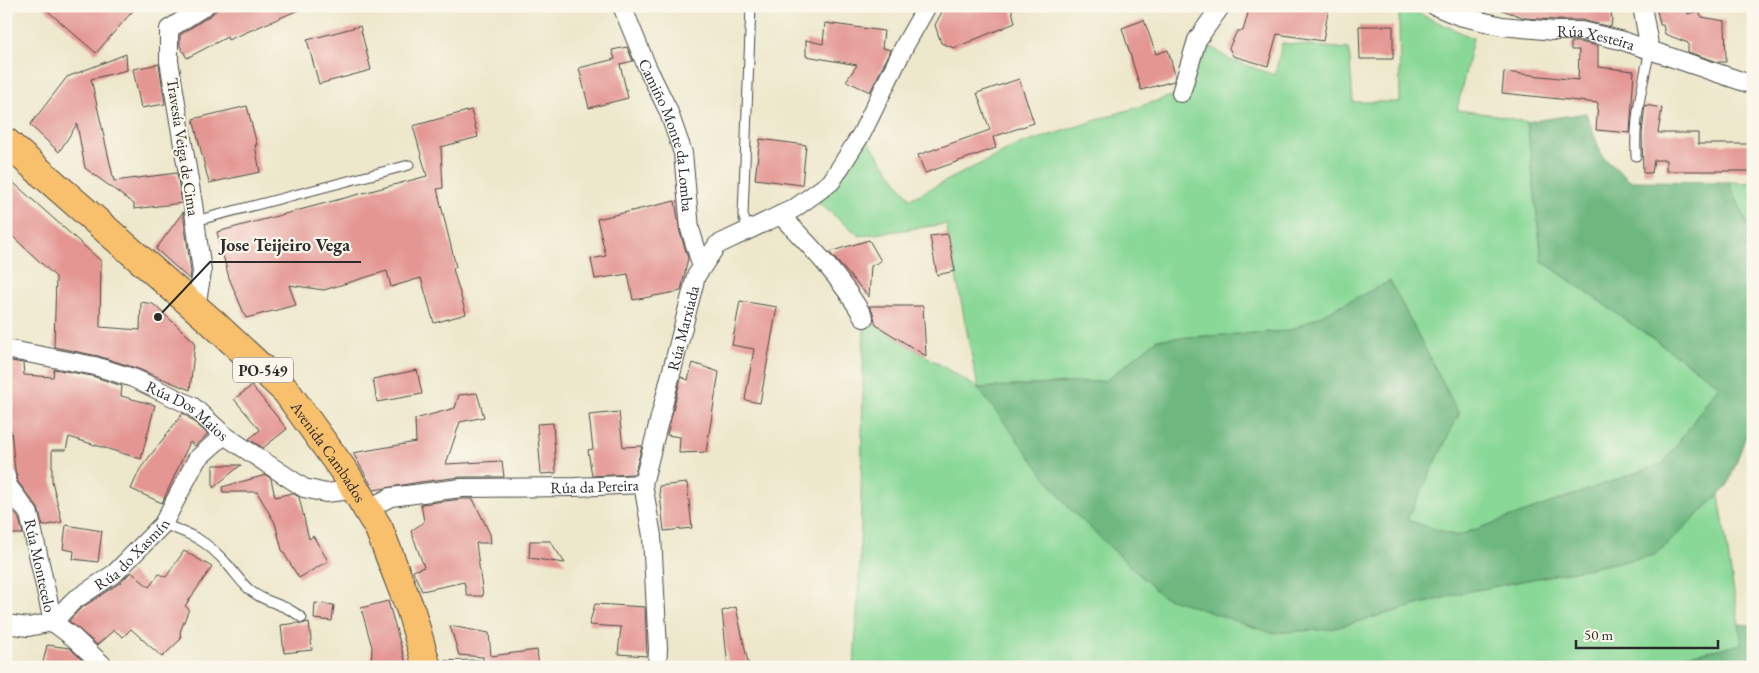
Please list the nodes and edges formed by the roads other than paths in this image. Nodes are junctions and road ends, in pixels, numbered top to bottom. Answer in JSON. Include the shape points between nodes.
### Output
{"nodes":[{"id":1,"x":205,"y":6,"type":"edge"},
{"id":2,"x":622,"y":6,"type":"edge"},
{"id":3,"x":752,"y":6,"type":"edge"},
{"id":4,"x":927,"y":6,"type":"edge"},
{"id":5,"x":1221,"y":6,"type":"edge"},
{"id":6,"x":1435,"y":6,"type":"edge"},
{"id":7,"x":1642,"y":6,"type":"edge"},
{"id":8,"x":1650,"y":50,"type":"junction"},
{"id":9,"x":1753,"y":85,"type":"edge"},
{"id":10,"x":1181,"y":93,"type":"dead end"},
{"id":11,"x":6,"y":142,"type":"edge"},
{"id":12,"x":1636,"y":156,"type":"dead end"},
{"id":13,"x":409,"y":165,"type":"dead end"},
{"id":14,"x":780,"y":215,"type":"junction"},
{"id":15,"x":195,"y":221,"type":"junction"},
{"id":16,"x":748,"y":230,"type":"junction"},
{"id":17,"x":702,"y":267,"type":"junction"},
{"id":18,"x":196,"y":307,"type":"junction"},
{"id":19,"x":864,"y":318,"type":"dead end"},
{"id":20,"x":6,"y":349,"type":"edge"},
{"id":21,"x":224,"y":435,"type":"junction"},
{"id":22,"x":6,"y":476,"type":"edge"},
{"id":23,"x":643,"y":484,"type":"junction"},
{"id":24,"x":361,"y":498,"type":"junction"},
{"id":25,"x":163,"y":524,"type":"junction"},
{"id":26,"x":302,"y":618,"type":"dead end"},
{"id":27,"x":53,"y":622,"type":"junction"},
{"id":28,"x":6,"y":624,"type":"edge"},
{"id":29,"x":427,"y":666,"type":"edge"},
{"id":30,"x":105,"y":667,"type":"edge"},
{"id":31,"x":484,"y":667,"type":"edge"},
{"id":32,"x":657,"y":667,"type":"edge"}],
"edges":[{"from":1,"to":15,"type":"street","name":"Travesía Veiga de Cima","via":[[168,30],[169,61]]},
{"from":2,"to":17,"type":"street","name":"Camiño Monte da Lomba","via":[[668,110],[683,153],[690,228]]},
{"from":3,"to":16,"type":"lane","via":[[743,215]]},
{"from":4,"to":14,"type":"street","name":"Rúa Marxiada","via":[[862,133],[831,182]]},
{"from":5,"to":10,"type":"street","via":[[1197,40]]},
{"from":6,"to":8,"type":"street","name":"Rúa Xesteira","via":[[1459,16],[1502,26],[1581,31]]},
{"from":7,"to":8,"type":"street"},
{"from":8,"to":9,"type":"street","name":"Rúa Xesteira"},
{"from":8,"to":12,"type":"lane","via":[[1637,114]]},
{"from":11,"to":18,"type":"main road","name":"Avenida Cambados","number":"PO-549"},
{"from":13,"to":15,"type":"lane"},
{"from":14,"to":16,"type":"street","name":"Rúa Marxiada"},
{"from":14,"to":19,"type":"street","via":[[815,251]]},
{"from":15,"to":18,"type":"street","name":"Travesía Veiga de Cima","via":[[202,272]]},
{"from":16,"to":17,"type":"street","name":"Rúa Marxiada","via":[[717,245]]},
{"from":17,"to":23,"type":"street","name":"Rúa Marxiada","via":[[696,276]]},
{"from":18,"to":24,"type":"main road","name":"Avenida Cambados","number":"PO-549","via":[[286,391]]},
{"from":20,"to":21,"type":"street","name":"Rúa Dos Maios","via":[[96,366],[133,378],[192,406]]},
{"from":21,"to":24,"type":"street","name":"Rúa Dos Maios","via":[[304,488],[326,493],[343,492]]},
{"from":21,"to":25,"type":"street","name":"Rúa do Xasmín","via":[[197,459]]},
{"from":22,"to":27,"type":"street","name":"Rúa Montecelo","via":[[8,486],[29,514]]},
{"from":23,"to":24,"type":"street","name":"Rúa da Pereira","via":[[462,488]]},
{"from":23,"to":32,"type":"street","name":"Rúa da Pereira","via":[[652,536]]},
{"from":24,"to":29,"type":"main road","name":"Avenida Cambados","number":"PO-549","via":[[379,529],[411,611]]},
{"from":25,"to":26,"type":"lane","via":[[204,541],[249,590],[293,610]]},
{"from":25,"to":27,"type":"street","name":"Rúa do Xasmín","via":[[115,573],[72,601]]},
{"from":27,"to":28,"type":"street","via":[[28,627]]},
{"from":27,"to":30,"type":"street","name":"Rúa Montecelo"},
{"from":29,"to":31,"type":"lane"}]}
